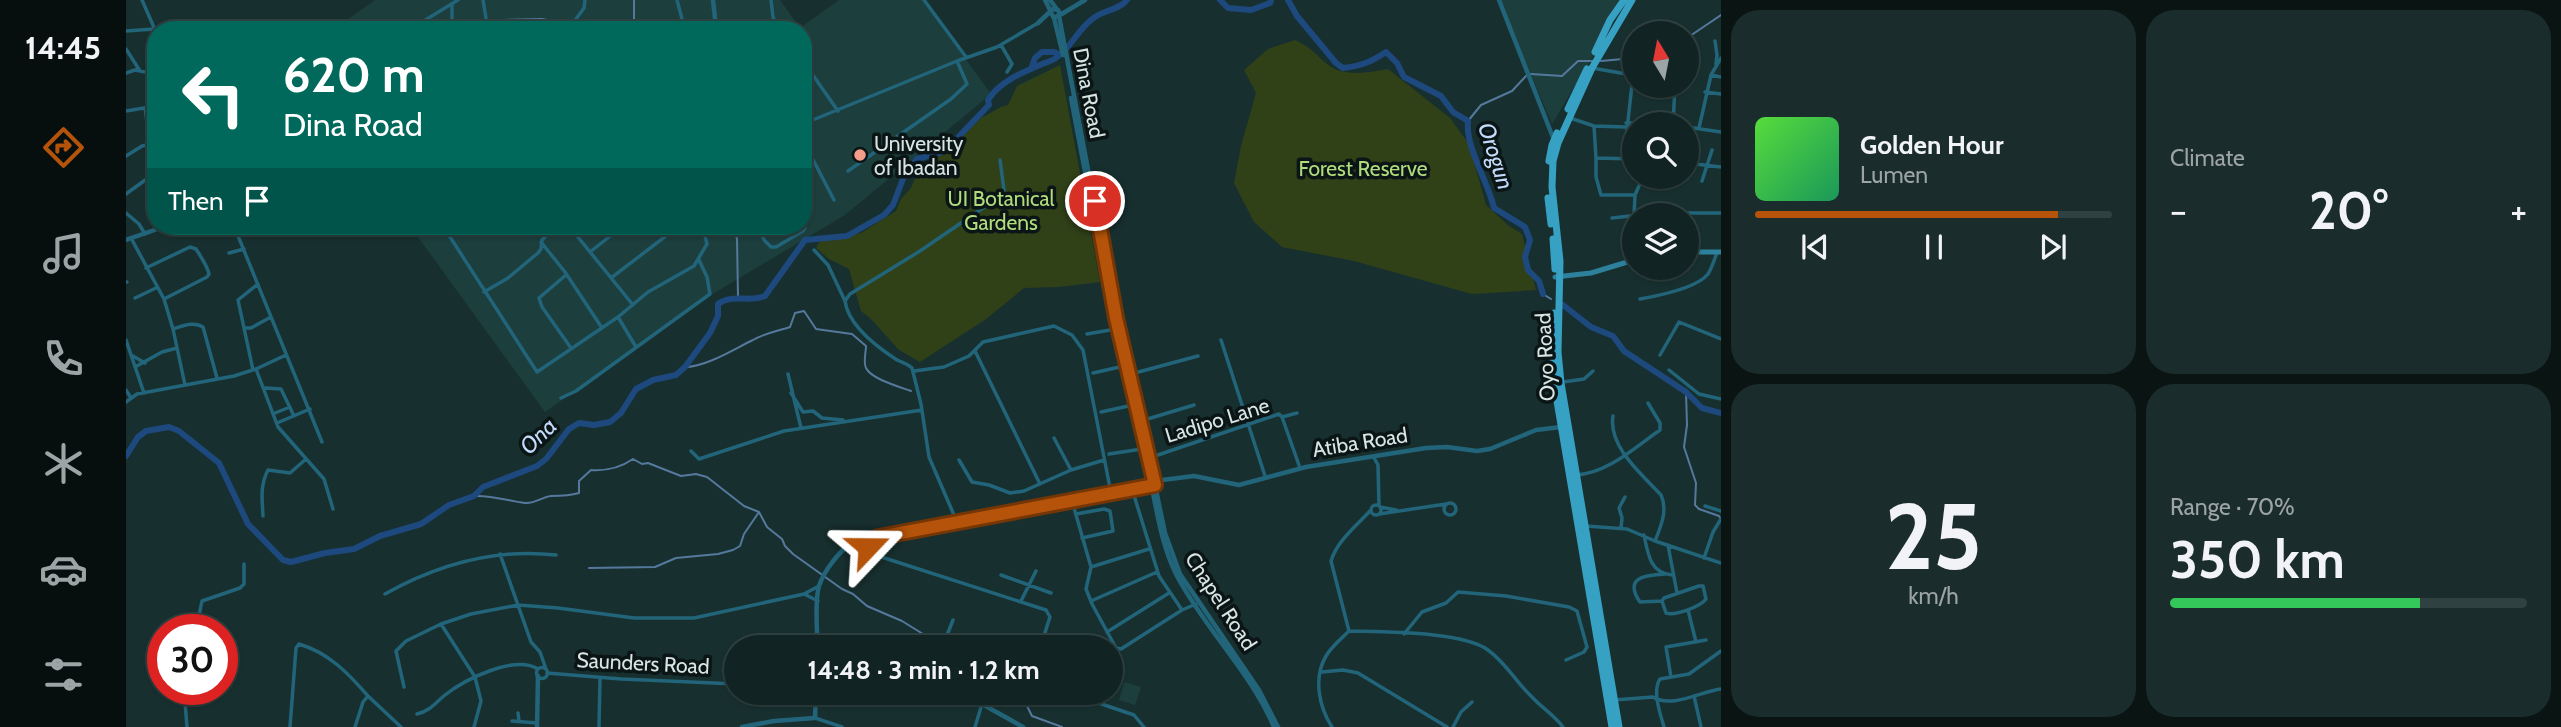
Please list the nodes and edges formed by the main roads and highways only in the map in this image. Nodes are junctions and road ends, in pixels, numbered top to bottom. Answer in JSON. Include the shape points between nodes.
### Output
{"nodes":[{"id":1,"x":1624,"y":0,"type":"edge"},
{"id":2,"x":1632,"y":0,"type":"edge"},
{"id":3,"x":1593,"y":63,"type":"junction"},
{"id":4,"x":1556,"y":141,"type":"junction"},
{"id":5,"x":1699,"y":252,"type":"edge"},
{"id":6,"x":1719,"y":253,"type":"edge"},
{"id":7,"x":1622,"y":264,"type":"edge"},
{"id":8,"x":1558,"y":277,"type":"junction"},
{"id":9,"x":1557,"y":370,"type":"junction"},
{"id":10,"x":1572,"y":476,"type":"junction"},
{"id":11,"x":1612,"y":727,"type":"edge"},
{"id":12,"x":1619,"y":727,"type":"edge"}],
"edges":[{"from":1,"to":3,"type":"highway","name":"Oyo Road","via":[[1610,20]]},
{"from":2,"to":3,"type":"highway","name":"Oyo Road"},
{"from":3,"to":4,"type":"highway","name":"Oyo Road"},
{"from":3,"to":4,"type":"highway","name":"Oyo Road"},
{"from":4,"to":8,"type":"highway","name":"Oyo Road","via":[[1547,186]]},
{"from":5,"to":6,"type":"main road"},
{"from":7,"to":8,"type":"main road"},
{"from":8,"to":9,"type":"highway","name":"Oyo Road"},
{"from":9,"to":10,"type":"highway","name":"Oyo Road"},
{"from":9,"to":10,"type":"highway","name":"Oyo Road","via":[[1561,427]]},
{"from":10,"to":11,"type":"highway","name":"Oyo Road"},
{"from":10,"to":12,"type":"highway","name":"Oyo Road","via":[[1586,526]]}]}
